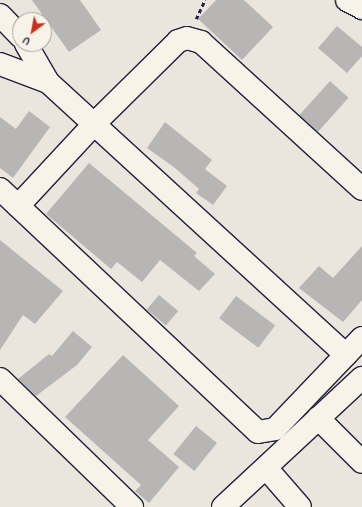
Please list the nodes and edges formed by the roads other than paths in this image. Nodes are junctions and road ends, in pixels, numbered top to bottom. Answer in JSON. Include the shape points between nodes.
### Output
{"nodes":[{"id":1,"x":3,"y":0,"type":"edge"},
{"id":2,"x":347,"y":0,"type":"edge"},
{"id":3,"x":0,"y":2,"type":"edge"},
{"id":4,"x":362,"y":8,"type":"edge"},
{"id":5,"x":0,"y":15,"type":"edge"},
{"id":6,"x":12,"y":28,"type":"edge"},
{"id":7,"x":31,"y":52,"type":"edge"},
{"id":8,"x":0,"y":64,"type":"edge"},
{"id":9,"x":48,"y":82,"type":"junction"},
{"id":10,"x":96,"y":122,"type":"junction"},
{"id":11,"x":0,"y":189,"type":"edge"},
{"id":12,"x":362,"y":189,"type":"edge"},
{"id":13,"x":18,"y":206,"type":"junction"},
{"id":14,"x":362,"y":338,"type":"edge"},
{"id":15,"x":346,"y":355,"type":"junction"},
{"id":16,"x":362,"y":378,"type":"edge"},
{"id":17,"x":0,"y":379,"type":"edge"},
{"id":18,"x":318,"y":418,"type":"junction"},
{"id":19,"x":362,"y":462,"type":"edge"},
{"id":20,"x":266,"y":469,"type":"junction"},
{"id":21,"x":132,"y":507,"type":"edge"},
{"id":22,"x":223,"y":507,"type":"edge"},
{"id":23,"x":300,"y":507,"type":"edge"}],
"edges":[{"from":1,"to":3,"type":"street"},
{"from":2,"to":4,"type":"street"},
{"from":5,"to":6,"type":"street"},
{"from":7,"to":9,"type":"street"},
{"from":8,"to":9,"type":"street"},
{"from":9,"to":10,"type":"street"},
{"from":10,"to":12,"type":"street","via":[[178,41],[194,38]]},
{"from":10,"to":13,"type":"street"},
{"from":10,"to":15,"type":"street"},
{"from":11,"to":13,"type":"street"},
{"from":13,"to":15,"type":"street","via":[[258,432],[275,430]]},
{"from":14,"to":15,"type":"street"},
{"from":16,"to":18,"type":"street"},
{"from":17,"to":21,"type":"street"},
{"from":18,"to":19,"type":"street"},
{"from":18,"to":20,"type":"street"},
{"from":20,"to":22,"type":"street"},
{"from":20,"to":23,"type":"street"}]}
